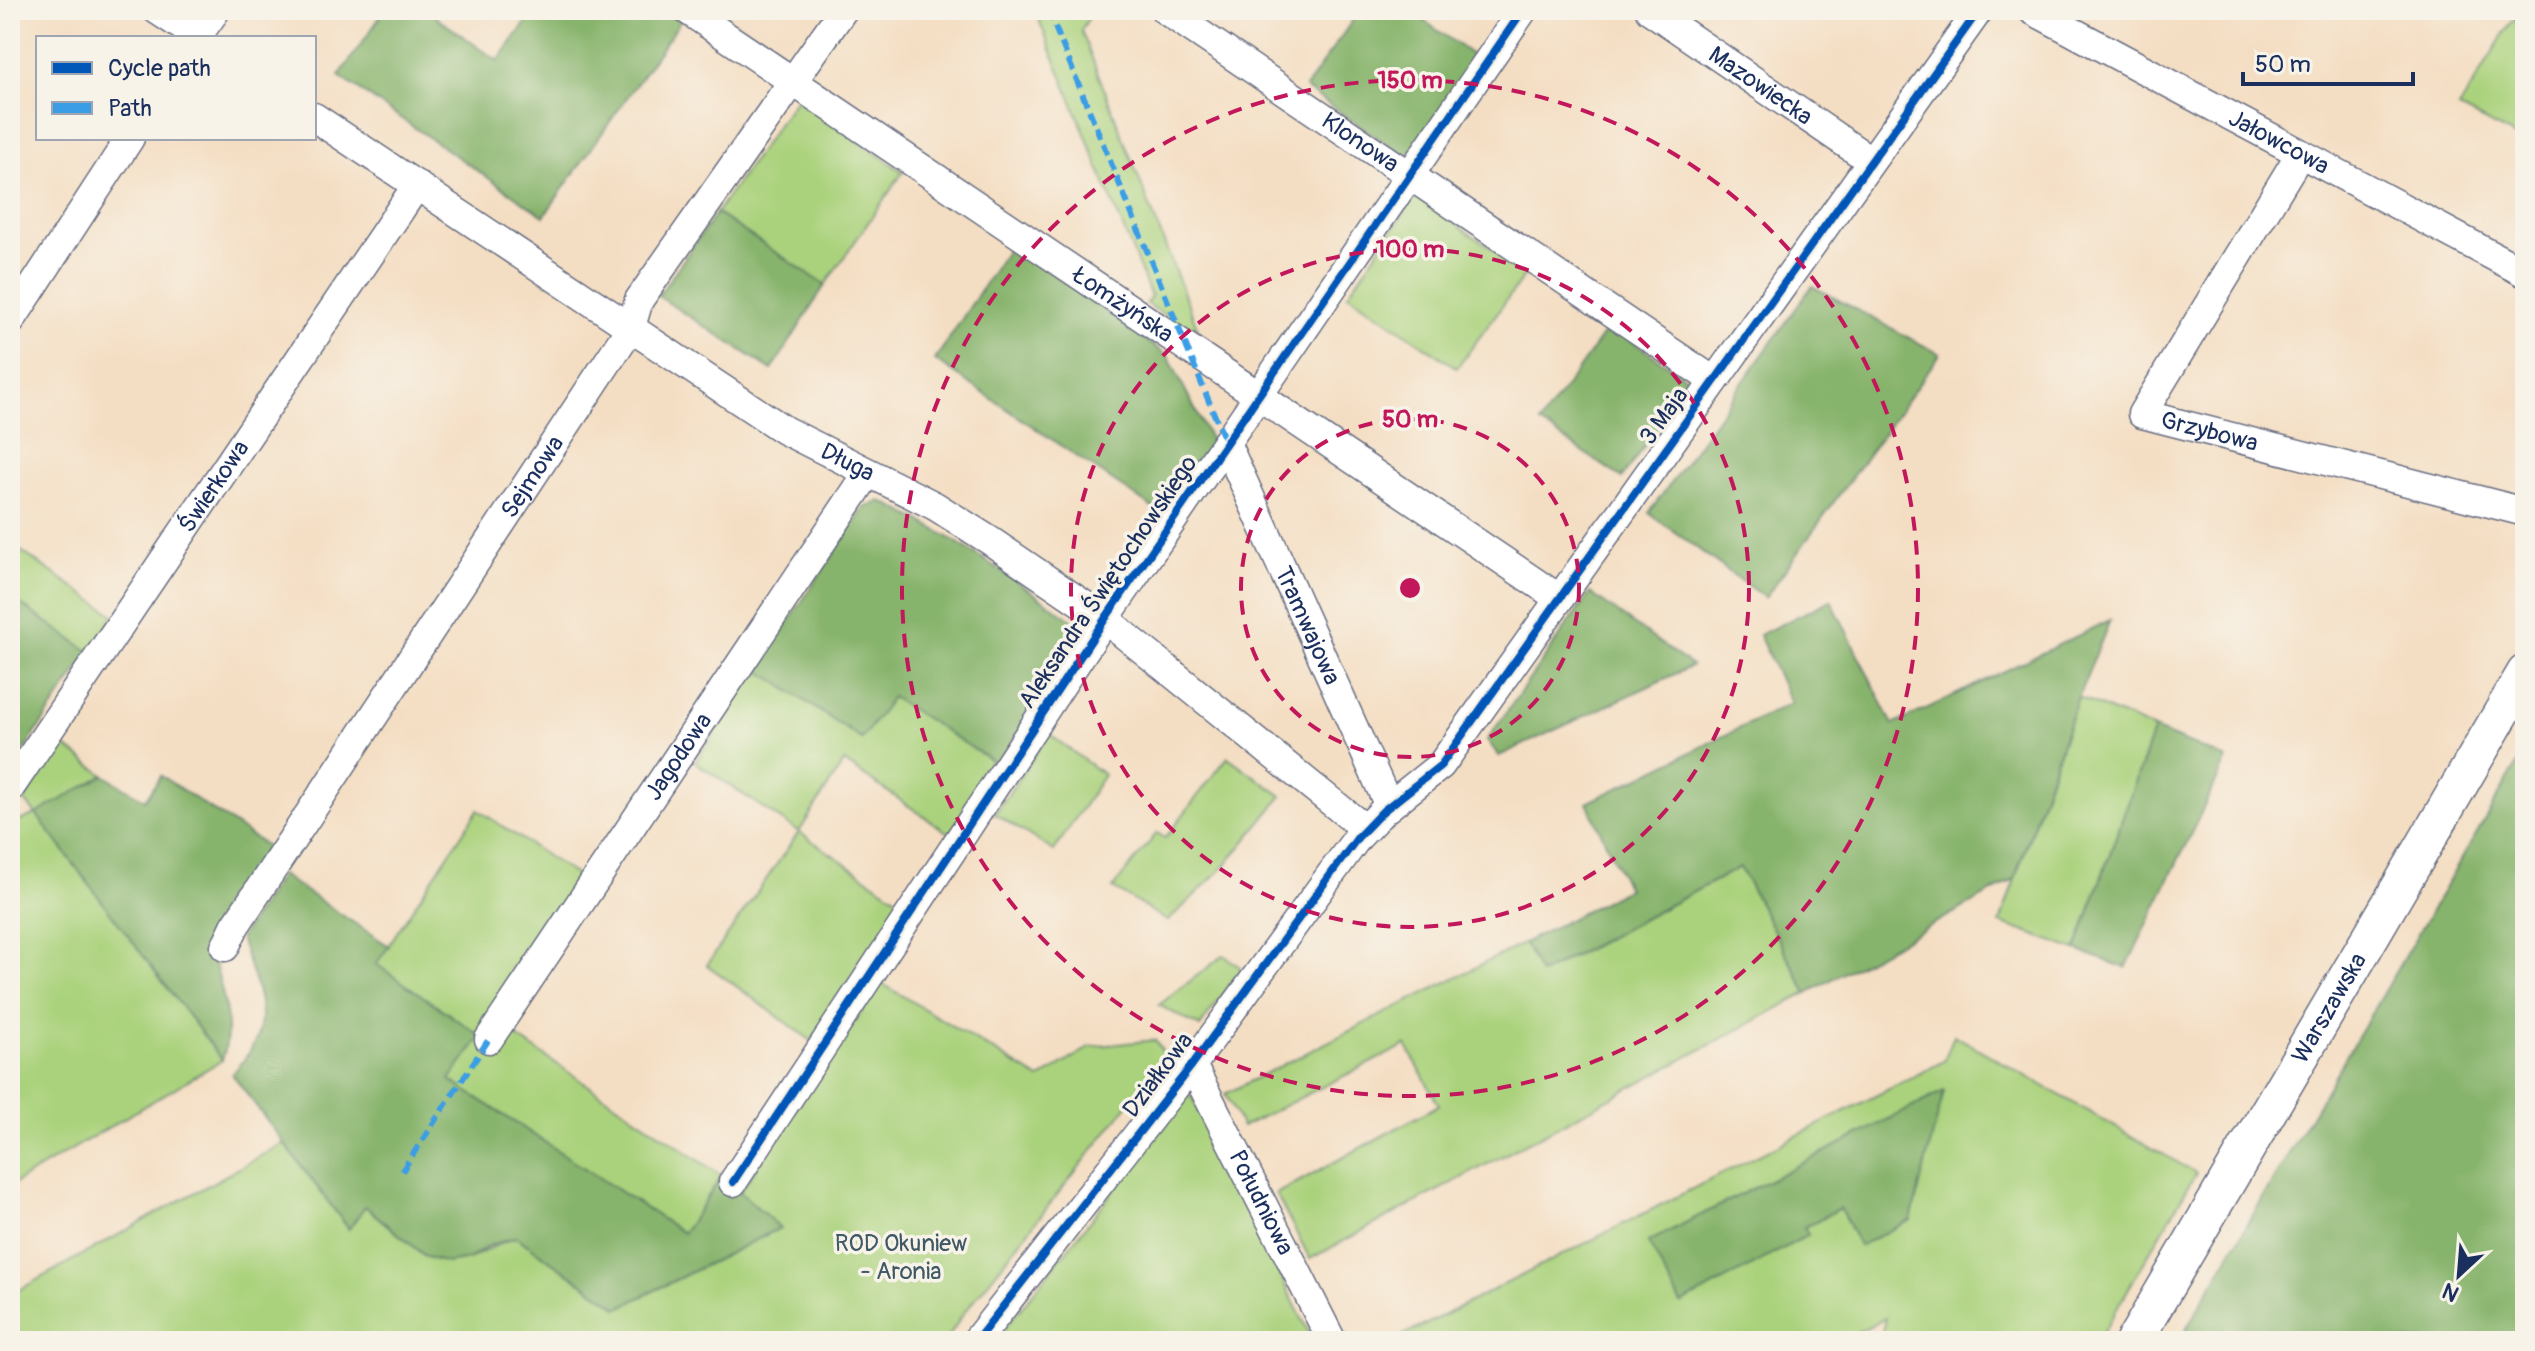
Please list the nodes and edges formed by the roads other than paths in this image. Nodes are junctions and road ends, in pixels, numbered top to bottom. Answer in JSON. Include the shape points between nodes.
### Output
{"nodes":[{"id":1,"x":157,"y":10,"type":"edge"},
{"id":2,"x":216,"y":10,"type":"edge"},
{"id":3,"x":687,"y":10,"type":"edge"},
{"id":4,"x":843,"y":10,"type":"edge"},
{"id":5,"x":1165,"y":10,"type":"edge"},
{"id":6,"x":1523,"y":10,"type":"edge"},
{"id":7,"x":1650,"y":10,"type":"edge"},
{"id":8,"x":1979,"y":10,"type":"edge"},
{"id":9,"x":2032,"y":10,"type":"edge"},
{"id":10,"x":196,"y":36,"type":"edge"},
{"id":11,"x":199,"y":36,"type":"edge"},
{"id":12,"x":793,"y":83,"type":"junction"},
{"id":13,"x":316,"y":118,"type":"edge"},
{"id":14,"x":129,"y":140,"type":"edge"},
{"id":15,"x":2300,"y":154,"type":"junction"},
{"id":16,"x":1870,"y":160,"type":"junction"},
{"id":17,"x":1409,"y":178,"type":"junction"},
{"id":18,"x":417,"y":185,"type":"junction"},
{"id":19,"x":2525,"y":273,"type":"edge"},
{"id":20,"x":10,"y":322,"type":"edge"},
{"id":21,"x":631,"y":327,"type":"junction"},
{"id":22,"x":1714,"y":381,"type":"junction"},
{"id":23,"x":1258,"y":395,"type":"junction"},
{"id":24,"x":1226,"y":443,"type":"junction"},
{"id":25,"x":868,"y":473,"type":"junction"},
{"id":26,"x":2525,"y":512,"type":"edge"},
{"id":27,"x":1557,"y":597,"type":"junction"},
{"id":28,"x":1105,"y":619,"type":"junction"},
{"id":29,"x":2525,"y":673,"type":"edge"},
{"id":30,"x":10,"y":788,"type":"edge"},
{"id":31,"x":1389,"y":806,"type":"junction"},
{"id":32,"x":1365,"y":829,"type":"junction"},
{"id":33,"x":225,"y":947,"type":"dead end"},
{"id":34,"x":489,"y":1039,"type":"dead end"},
{"id":35,"x":1192,"y":1065,"type":"junction"},
{"id":36,"x":733,"y":1182,"type":"dead end"},
{"id":37,"x":976,"y":1341,"type":"edge"},
{"id":38,"x":1332,"y":1341,"type":"edge"},
{"id":39,"x":2134,"y":1341,"type":"edge"}],
"edges":[{"from":1,"to":10,"type":"street"},
{"from":2,"to":11,"type":"street"},
{"from":3,"to":12,"type":"street","name":"Łomżyńska"},
{"from":4,"to":12,"type":"street","name":"Sejmowa"},
{"from":5,"to":17,"type":"street","name":"Klonowa"},
{"from":6,"to":17,"type":"street","name":"Aleksandra Świętochowskiego"},
{"from":7,"to":16,"type":"street","name":"Mazowiecka"},
{"from":8,"to":16,"type":"street","name":"3 Maja"},
{"from":9,"to":15,"type":"street","name":"Jałowcowa"},
{"from":12,"to":21,"type":"street","name":"Sejmowa","via":[[639,300]]},
{"from":12,"to":23,"type":"street","name":"Łomżyńska"},
{"from":13,"to":18,"type":"street","name":"Długa"},
{"from":14,"to":20,"type":"street"},
{"from":15,"to":19,"type":"street","name":"Jałowcowa"},
{"from":15,"to":26,"type":"street","name":"Grzybowa","via":[[2142,414]]},
{"from":16,"to":22,"type":"street","name":"3 Maja"},
{"from":17,"to":22,"type":"street","name":"Klonowa"},
{"from":17,"to":23,"type":"street","name":"Aleksandra Świętochowskiego"},
{"from":18,"to":21,"type":"street","name":"Długa"},
{"from":18,"to":30,"type":"street","name":"Świerkowa"},
{"from":21,"to":25,"type":"street","name":"Długa","via":[[784,430]]},
{"from":21,"to":33,"type":"street","name":"Sejmowa"},
{"from":22,"to":27,"type":"street","name":"3 Maja"},
{"from":23,"to":24,"type":"street","name":"Aleksandra Świętochowskiego"},
{"from":23,"to":27,"type":"street","name":"Łomżyńska"},
{"from":24,"to":28,"type":"street","name":"Aleksandra Świętochowskiego"},
{"from":24,"to":31,"type":"street","name":"Tramwajowa"},
{"from":25,"to":28,"type":"street","name":"Długa","via":[[935,506]]},
{"from":25,"to":34,"type":"street","name":"Jagodowa"},
{"from":27,"to":31,"type":"street","name":"3 Maja","via":[[1441,765]]},
{"from":28,"to":32,"type":"street","name":"Długa"},
{"from":28,"to":36,"type":"street","name":"Aleksandra Świętochowskiego"},
{"from":29,"to":39,"type":"main road","name":"Warszawska"},
{"from":31,"to":32,"type":"street","name":"3 Maja"},
{"from":32,"to":35,"type":"street","name":"Działkowa"},
{"from":35,"to":37,"type":"street","name":"Działkowa"},
{"from":35,"to":38,"type":"street","name":"Południowa"}]}
